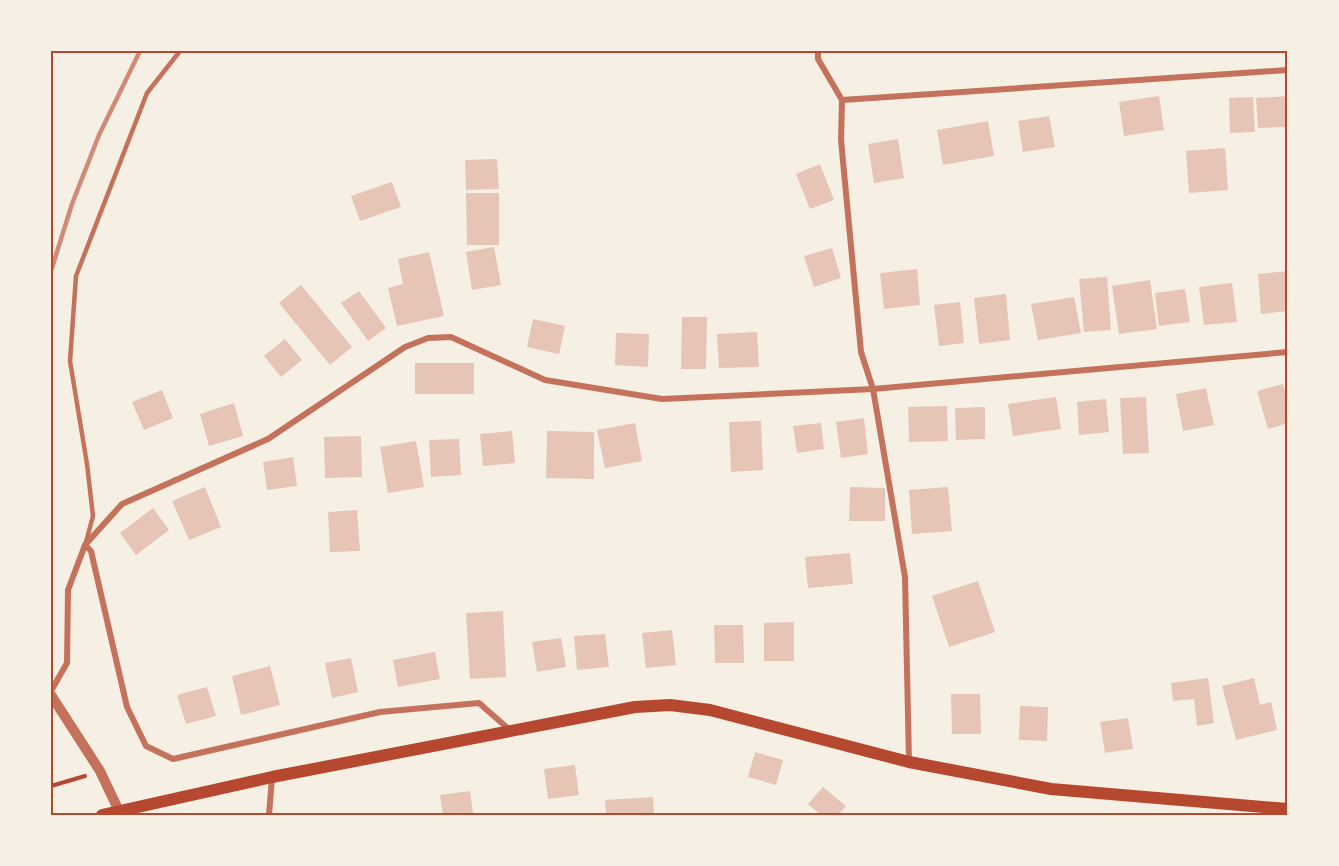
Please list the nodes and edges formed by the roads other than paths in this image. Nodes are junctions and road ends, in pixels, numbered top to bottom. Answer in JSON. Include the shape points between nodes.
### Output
{"nodes":[{"id":1,"x":180,"y":51,"type":"edge"},
{"id":2,"x":818,"y":51,"type":"edge"},
{"id":3,"x":1288,"y":70,"type":"edge"},
{"id":4,"x":842,"y":100,"type":"junction"},
{"id":5,"x":1288,"y":352,"type":"edge"},
{"id":6,"x":873,"y":389,"type":"junction"},
{"id":7,"x":85,"y":545,"type":"junction"},
{"id":8,"x":51,"y":693,"type":"edge"},
{"id":9,"x":512,"y":731,"type":"junction"},
{"id":10,"x":909,"y":762,"type":"junction"},
{"id":11,"x":272,"y":777,"type":"junction"},
{"id":12,"x":1288,"y":809,"type":"edge"},
{"id":13,"x":119,"y":811,"type":"junction"},
{"id":14,"x":102,"y":815,"type":"edge"},
{"id":15,"x":269,"y":815,"type":"edge"}],
"edges":[{"from":1,"to":7,"type":"lane","via":[[147,93],[76,276],[70,362],[93,516]]},
{"from":2,"to":4,"type":"street","via":[[818,59]]},
{"from":3,"to":4,"type":"street"},
{"from":4,"to":6,"type":"street","via":[[841,141],[861,352]]},
{"from":5,"to":6,"type":"street"},
{"from":6,"to":7,"type":"street","via":[[662,399],[545,380],[452,337],[428,338],[405,346],[268,439],[122,504]]},
{"from":6,"to":10,"type":"street","via":[[905,577]]},
{"from":7,"to":8,"type":"street","via":[[68,590],[67,663]]},
{"from":7,"to":9,"type":"street","via":[[91,551],[127,707],[146,746],[173,759],[380,712],[478,703]]},
{"from":8,"to":13,"type":"street","via":[[100,771]]},
{"from":9,"to":10,"type":"main road","via":[[635,707],[670,705],[710,711]]},
{"from":9,"to":11,"type":"main road"},
{"from":10,"to":12,"type":"main road","via":[[1051,789]]},
{"from":11,"to":13,"type":"main road"},
{"from":11,"to":15,"type":"street"},
{"from":13,"to":14,"type":"main road"}]}
